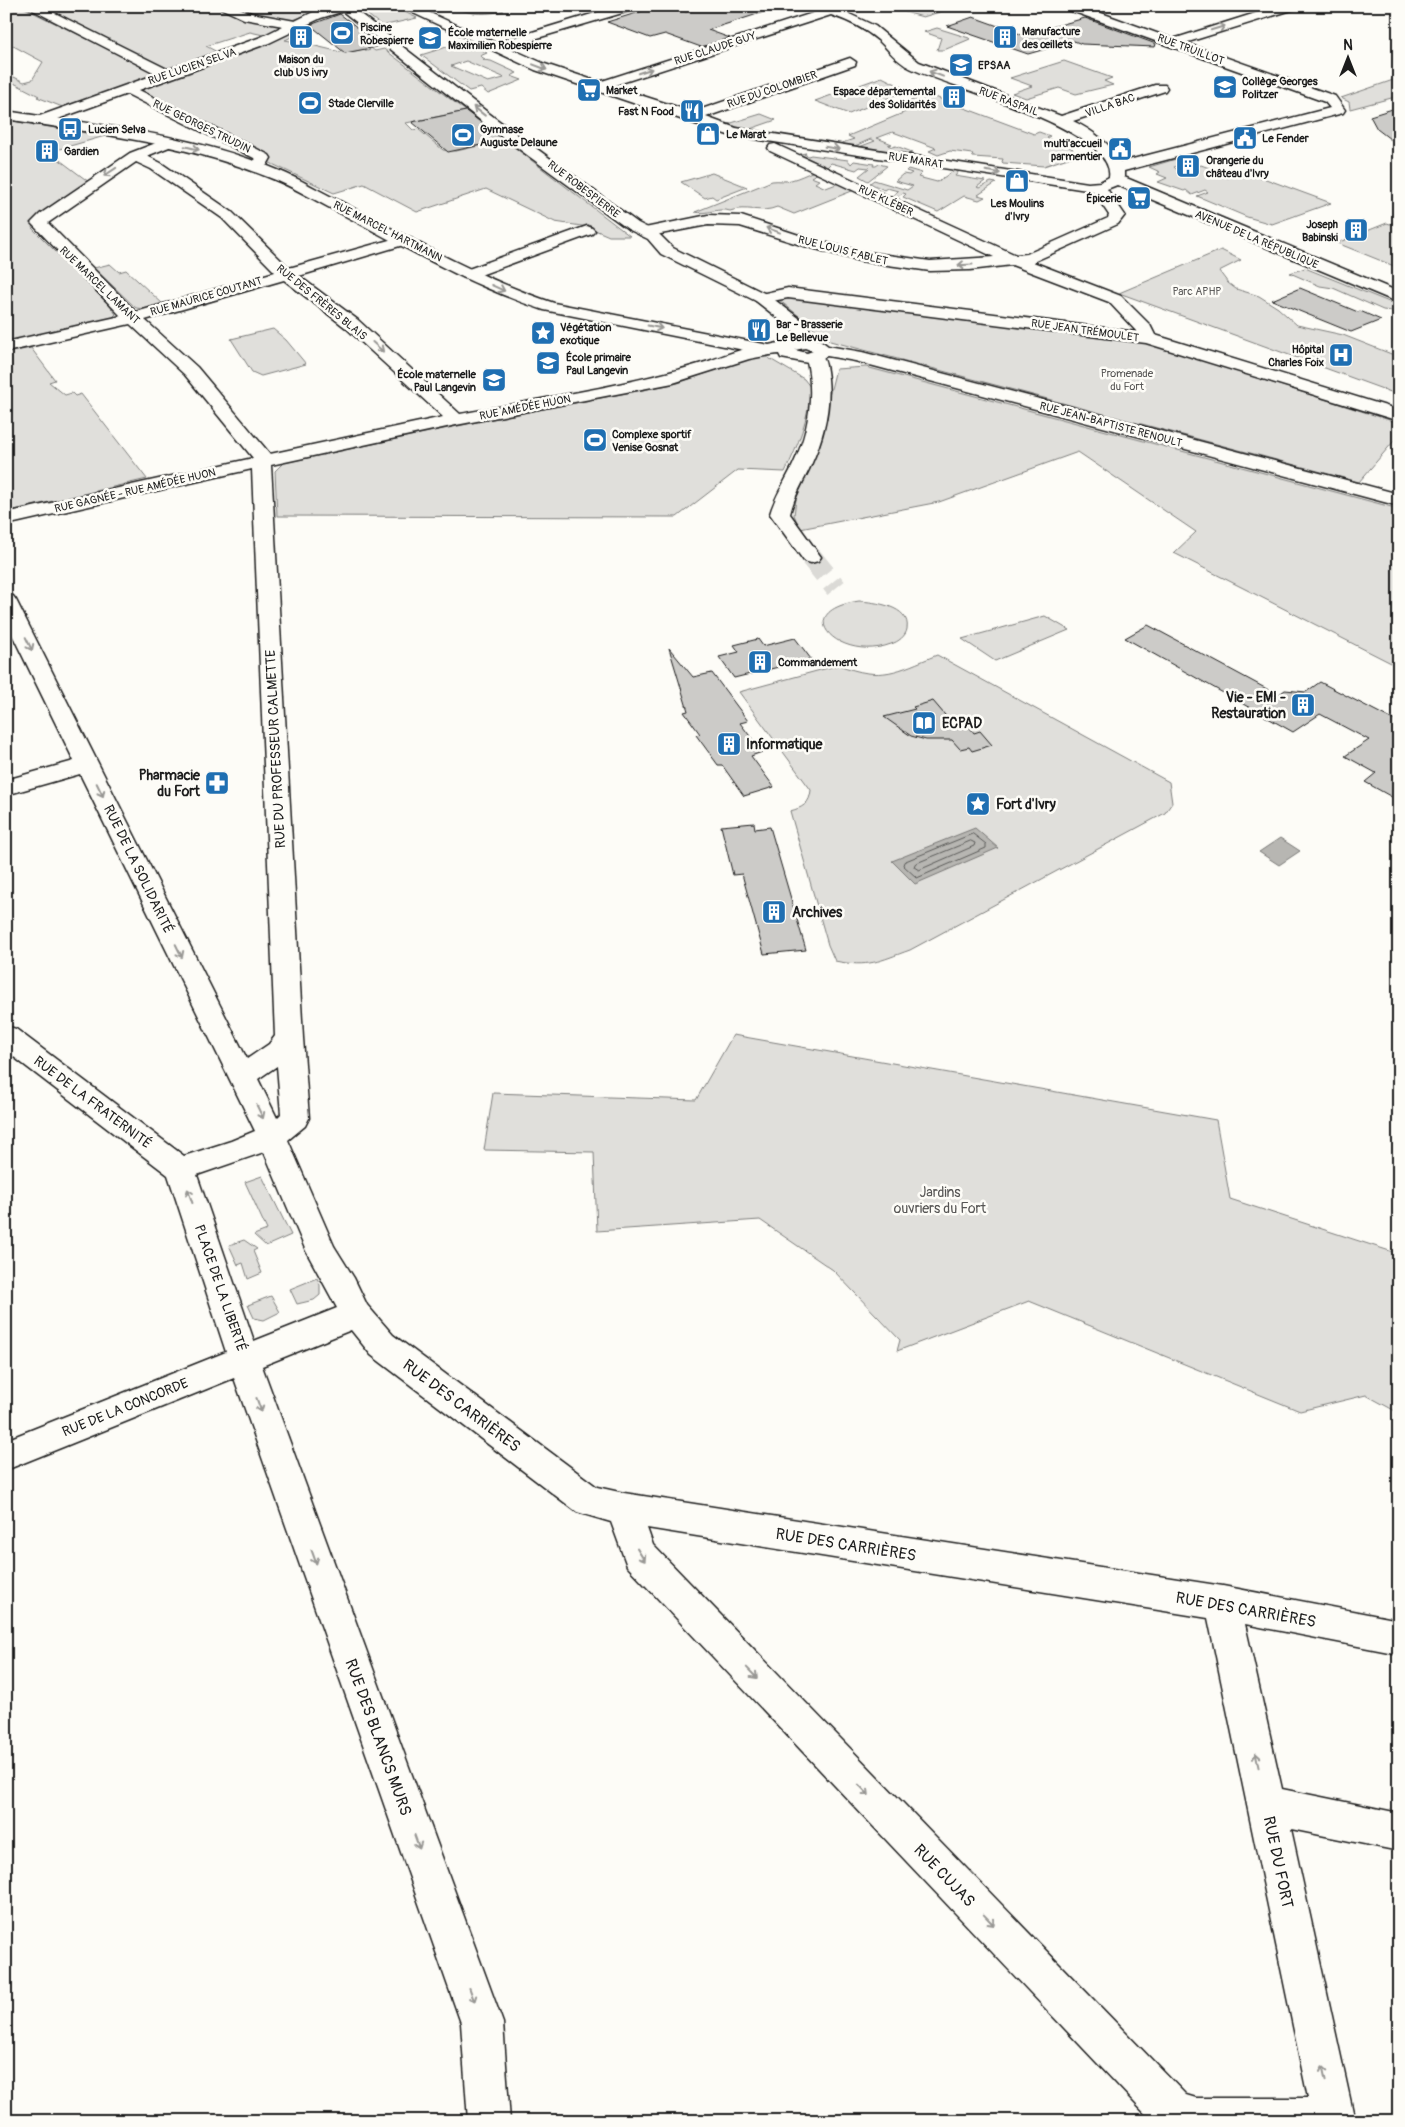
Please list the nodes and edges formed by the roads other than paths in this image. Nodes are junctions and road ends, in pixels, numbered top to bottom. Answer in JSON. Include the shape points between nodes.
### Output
{"nodes":[{"id":1,"x":31,"y":6,"type":"edge"},
{"id":2,"x":222,"y":6,"type":"edge"},
{"id":3,"x":404,"y":6,"type":"edge"},
{"id":4,"x":632,"y":6,"type":"edge"},
{"id":5,"x":816,"y":6,"type":"edge"},
{"id":6,"x":846,"y":6,"type":"edge"},
{"id":7,"x":1070,"y":6,"type":"edge"},
{"id":8,"x":1291,"y":6,"type":"edge"},
{"id":9,"x":342,"y":7,"type":"edge"},
{"id":10,"x":832,"y":11,"type":"junction"},
{"id":11,"x":296,"y":25,"type":"junction"},
{"id":12,"x":1172,"y":42,"type":"junction"},
{"id":13,"x":495,"y":47,"type":"junction"},
{"id":14,"x":850,"y":62,"type":"dead end"},
{"id":15,"x":168,"y":74,"type":"junction"},
{"id":16,"x":599,"y":86,"type":"junction"},
{"id":17,"x":1160,"y":88,"type":"dead end"},
{"id":18,"x":128,"y":89,"type":"junction"},
{"id":19,"x":6,"y":115,"type":"edge"},
{"id":20,"x":693,"y":117,"type":"junction"},
{"id":21,"x":39,"y":121,"type":"junction"},
{"id":22,"x":1060,"y":121,"type":"junction"},
{"id":23,"x":168,"y":142,"type":"junction"},
{"id":24,"x":778,"y":143,"type":"junction"},
{"id":25,"x":135,"y":156,"type":"junction"},
{"id":26,"x":254,"y":166,"type":"junction"},
{"id":27,"x":1116,"y":173,"type":"junction"},
{"id":28,"x":1099,"y":187,"type":"junction"},
{"id":29,"x":587,"y":231,"type":"dead end"},
{"id":30,"x":645,"y":232,"type":"junction"},
{"id":31,"x":405,"y":240,"type":"junction"},
{"id":32,"x":1014,"y":260,"type":"junction"},
{"id":33,"x":285,"y":273,"type":"junction"},
{"id":34,"x":469,"y":274,"type":"junction"},
{"id":35,"x":762,"y":298,"type":"junction"},
{"id":36,"x":1399,"y":298,"type":"edge"},
{"id":37,"x":133,"y":318,"type":"junction"},
{"id":38,"x":1148,"y":338,"type":"junction"},
{"id":39,"x":6,"y":347,"type":"edge"},
{"id":40,"x":777,"y":349,"type":"junction"},
{"id":41,"x":814,"y":350,"type":"junction"},
{"id":42,"x":1399,"y":416,"type":"edge"},
{"id":43,"x":456,"y":420,"type":"junction"},
{"id":44,"x":263,"y":461,"type":"junction"},
{"id":45,"x":1399,"y":500,"type":"edge"},
{"id":46,"x":6,"y":519,"type":"edge"},
{"id":47,"x":811,"y":557,"type":"tunnel mouth"},
{"id":48,"x":6,"y":600,"type":"edge"},
{"id":49,"x":88,"y":764,"type":"junction"},
{"id":50,"x":6,"y":788,"type":"edge"},
{"id":51,"x":6,"y":1036,"type":"edge"},
{"id":52,"x":289,"y":1038,"type":"junction"},
{"id":53,"x":291,"y":1067,"type":"junction"},
{"id":54,"x":252,"y":1070,"type":"junction"},
{"id":55,"x":272,"y":1137,"type":"junction"},
{"id":56,"x":180,"y":1169,"type":"junction"},
{"id":57,"x":356,"y":1314,"type":"junction"},
{"id":58,"x":244,"y":1358,"type":"junction"},
{"id":59,"x":6,"y":1455,"type":"edge"},
{"id":60,"x":624,"y":1510,"type":"junction"},
{"id":61,"x":1223,"y":1603,"type":"junction"},
{"id":62,"x":1399,"y":1637,"type":"edge"},
{"id":63,"x":1267,"y":1806,"type":"junction"},
{"id":64,"x":1399,"y":1832,"type":"edge"},
{"id":65,"x":1334,"y":2120,"type":"edge"},
{"id":66,"x":488,"y":2121,"type":"edge"}],
"edges":[{"from":1,"to":15,"type":"street"},
{"from":2,"to":11,"type":"street","via":[[248,16]]},
{"from":3,"to":13,"type":"street","name":"RUE MARAT"},
{"from":4,"to":13,"type":"street"},
{"from":5,"to":10,"type":"street","name":"RUE RASPAIL"},
{"from":6,"to":10,"type":"street"},
{"from":7,"to":12,"type":"street","name":"RUE TRUILLOT"},
{"from":12,"to":8,"type":"street","one_way":true},
{"from":9,"to":11,"type":"street","name":"RUE LUCIEN SELVA"},
{"from":30,"to":9,"type":"street","name":"RUE ROBESPIERRE","one_way":true,"via":[[632,226]]},
{"from":16,"to":10,"type":"street","name":"RUE CLAUDE GUY","one_way":true},
{"from":22,"to":10,"type":"street","name":"RUE RASPAIL","one_way":true,"via":[[914,65],[878,33]]},
{"from":11,"to":15,"type":"street","name":"RUE LUCIEN SELVA","via":[[265,40]]},
{"from":12,"to":27,"type":"street","name":"RUE TRUILLOT","via":[[1330,99],[1338,110],[1127,166]]},
{"from":13,"to":16,"type":"street","name":"RUE MARAT","one_way":true,"via":[[540,67]]},
{"from":14,"to":20,"type":"street","name":"RUE DU COLOMBIER"},
{"from":15,"to":18,"type":"street","name":"RUE LUCIEN SELVA"},
{"from":16,"to":20,"type":"street","name":"RUE MARAT"},
{"from":17,"to":22,"type":"street","name":"VILLA BAC"},
{"from":18,"to":21,"type":"street","name":"RUE LUCIEN SELVA"},
{"from":18,"to":26,"type":"street","name":"RUE GEORGES TRUDIN","via":[[264,158]]},
{"from":19,"to":21,"type":"street","name":"RUE MARCEL HARTMANN"},
{"from":20,"to":24,"type":"street","name":"RUE MARAT","via":[[760,144]]},
{"from":21,"to":23,"type":"street","name":"RUE MARCEL HARTMANN"},
{"from":22,"to":27,"type":"street","name":"RUE RASPAIL","via":[[1088,136]]},
{"from":23,"to":25,"type":"street","name":"RUE MARCEL LAMANT"},
{"from":23,"to":26,"type":"street","name":"RUE MARCEL HARTMANN","one_way":true},
{"from":24,"to":28,"type":"street","name":"RUE MARAT","one_way":true},
{"from":24,"to":32,"type":"street","name":"RUE KLÉBER"},
{"from":25,"to":33,"type":"street","name":"RUE DES FRÈRES BLAIS","via":[[156,166],[227,215]]},
{"from":25,"to":37,"type":"street","name":"RUE MARCEL LAMANT","one_way":true,"via":[[39,223]]},
{"from":26,"to":31,"type":"street","name":"RUE MARCEL HARTMANN"},
{"from":27,"to":28,"type":"street","via":[[1108,184]]},
{"from":27,"to":36,"type":"street","name":"AVENUE DE LA RÉPUBLIQUE"},
{"from":28,"to":32,"type":"street","name":"RUE LOUIS FABLET","via":[[1100,193],[1113,205],[1117,215],[1113,221],[1030,258]]},
{"from":29,"to":34,"type":"street"},
{"from":32,"to":30,"type":"street","name":"RUE LOUIS FABLET","one_way":true,"via":[[946,266],[900,263],[806,242],[763,226],[722,219]]},
{"from":30,"to":35,"type":"street","name":"RUE ROBESPIERRE","via":[[676,255]]},
{"from":31,"to":33,"type":"street","name":"RUE MAURICE COUTANT"},
{"from":31,"to":34,"type":"street","name":"RUE MARCEL HARTMANN"},
{"from":32,"to":38,"type":"street","name":"RUE KLÉBER","via":[[1115,299],[1144,329]]},
{"from":33,"to":37,"type":"street","name":"RUE MAURICE COUTANT"},
{"from":33,"to":43,"type":"street","name":"RUE DES FRÈRES BLAIS","one_way":true,"via":[[352,324]]},
{"from":34,"to":40,"type":"street","name":"RUE MARCEL HARTMANN","one_way":true,"via":[[550,307]]},
{"from":35,"to":38,"type":"street","name":"RUE JEAN TRÉMOULET","via":[[788,293]]},
{"from":35,"to":41,"type":"street","name":"RUE ROBESPIERRE","via":[[801,328]]},
{"from":37,"to":39,"type":"street","name":"RUE MAURICE COUTANT"},
{"from":37,"to":44,"type":"street","name":"RUE MARCEL LAMANT","via":[[191,371],[261,454]]},
{"from":38,"to":42,"type":"street","name":"RUE JEAN TRÉMOULET"},
{"from":40,"to":41,"type":"street","name":"RUE JEAN-BAPTISTE RENOULT","via":[[787,354]]},
{"from":40,"to":43,"type":"street","name":"RUE AMÉDÉE HUON","via":[[745,355],[673,378]]},
{"from":41,"to":45,"type":"street","name":"RUE JEAN-BAPTISTE RENOULT","via":[[856,356]]},
{"from":41,"to":47,"type":"street","via":[[820,372],[818,426],[803,464],[784,498],[780,514]]},
{"from":43,"to":44,"type":"street","name":"RUE AMÉDÉE HUON"},
{"from":44,"to":46,"type":"street","name":"RUE GAGNÉE - RUE AMÉDÉE HUON"},
{"from":44,"to":52,"type":"street","name":"RUE DU PROFESSEUR CALMETTE"},
{"from":48,"to":49,"type":"street","name":"RUE DE LA SOLIDARITÉ","one_way":true},
{"from":49,"to":50,"type":"street"},
{"from":49,"to":54,"type":"street","name":"RUE DE LA SOLIDARITÉ","one_way":true,"via":[[224,1042]]},
{"from":51,"to":56,"type":"street","name":"RUE DE LA FRATERNITÉ"},
{"from":52,"to":53,"type":"street","name":"RUE DU PROFESSEUR CALMETTE"},
{"from":52,"to":54,"type":"street","via":[[279,1051]]},
{"from":53,"to":54,"type":"street"},
{"from":53,"to":55,"type":"street","name":"RUE DU PROFESSEUR CALMETTE","via":[[295,1118]]},
{"from":54,"to":55,"type":"street","name":"RUE DE LA SOLIDARITÉ","one_way":true},
{"from":55,"to":56,"type":"street"},
{"from":55,"to":57,"type":"street","via":[[321,1251]]},
{"from":58,"to":56,"type":"street","name":"PLACE DE LA LIBERTÉ","one_way":true},
{"from":57,"to":58,"type":"street","name":"PLACE DE LA LIBERTÉ"},
{"from":57,"to":60,"type":"street","name":"RUE DES CARRIÈRES","via":[[382,1345],[589,1500]]},
{"from":58,"to":59,"type":"street","name":"RUE DE LA CONCORDE"},
{"from":58,"to":66,"type":"street","name":"RUE DES BLANCS MURS","one_way":true,"via":[[482,2023]]},
{"from":60,"to":61,"type":"street","name":"RUE DES CARRIÈRES"},
{"from":60,"to":65,"type":"street","name":"RUE CUJAS","one_way":true,"via":[[639,1555],[1171,2110],[1184,2118],[1196,2120]]},
{"from":61,"to":62,"type":"street","name":"RUE DES CARRIÈRES"},
{"from":63,"to":61,"type":"street","name":"RUE DU FORT","one_way":true},
{"from":63,"to":64,"type":"street"},
{"from":65,"to":63,"type":"street","name":"RUE DU FORT","one_way":true}]}
